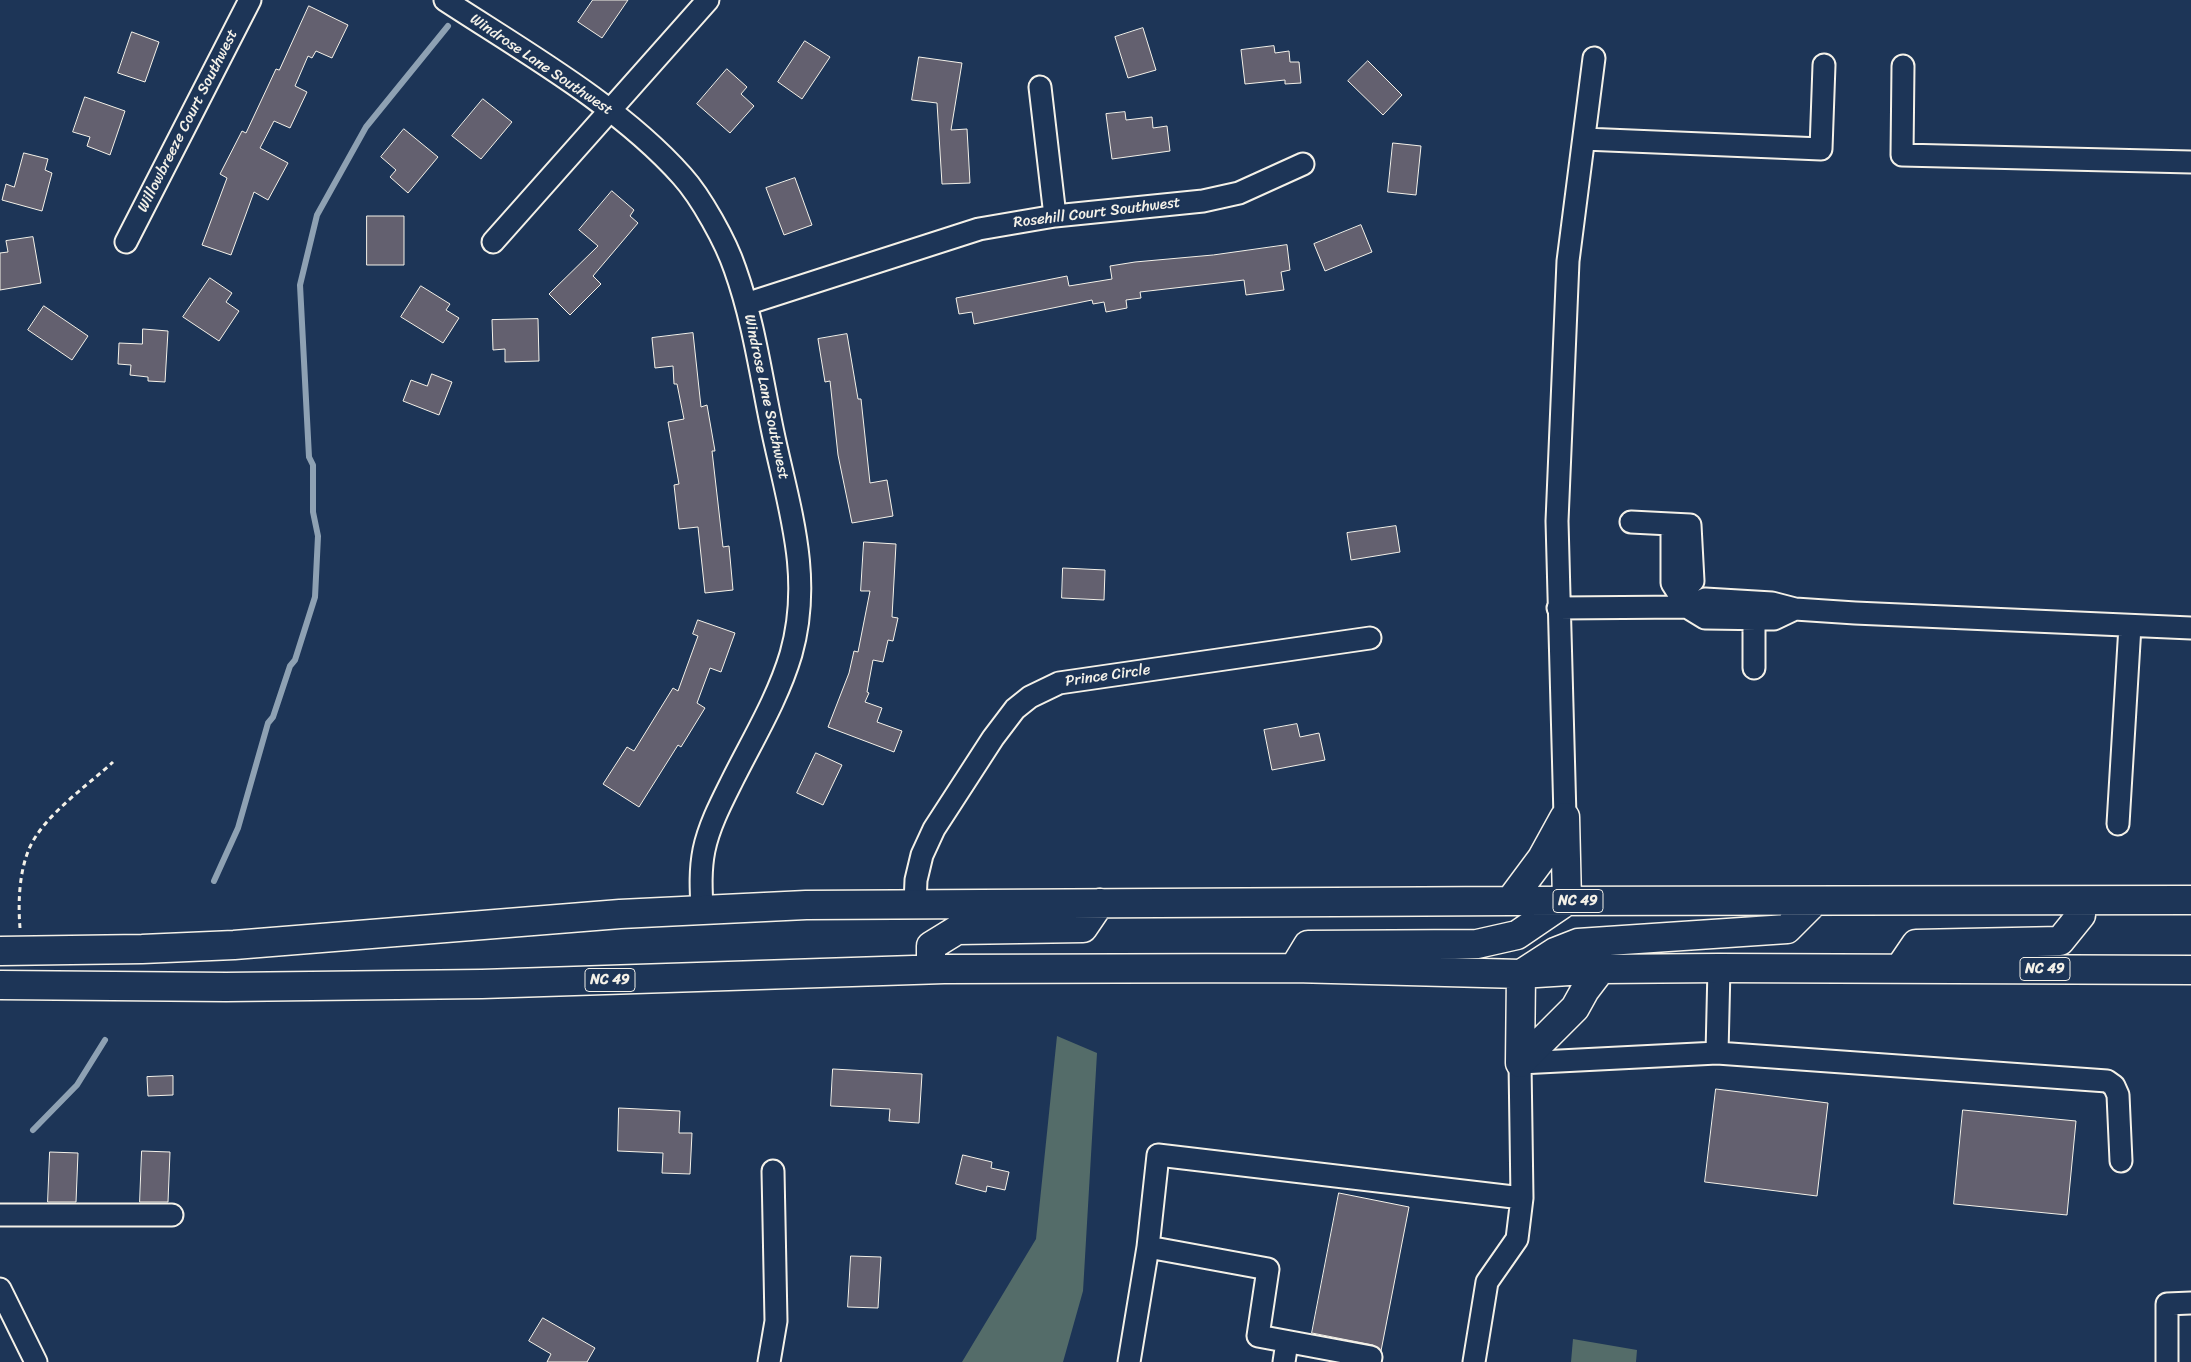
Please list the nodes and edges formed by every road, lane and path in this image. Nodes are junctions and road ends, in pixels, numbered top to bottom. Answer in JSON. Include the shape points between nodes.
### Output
{"nodes":[{"id":1,"x":250,"y":0,"type":"edge"},
{"id":2,"x":445,"y":0,"type":"edge"},
{"id":3,"x":708,"y":0,"type":"edge"},
{"id":4,"x":1594,"y":58,"type":"dead end"},
{"id":5,"x":1824,"y":64,"type":"dead end"},
{"id":6,"x":1903,"y":66,"type":"dead end"},
{"id":7,"x":1040,"y":87,"type":"dead end"},
{"id":8,"x":610,"y":112,"type":"junction"},
{"id":9,"x":1584,"y":139,"type":"junction"},
{"id":10,"x":2191,"y":162,"type":"edge"},
{"id":11,"x":1303,"y":164,"type":"dead end"},
{"id":12,"x":1056,"y":216,"type":"junction"},
{"id":13,"x":126,"y":242,"type":"dead end"},
{"id":14,"x":493,"y":242,"type":"dead end"},
{"id":15,"x":746,"y":304,"type":"junction"},
{"id":16,"x":1631,"y":522,"type":"dead end"},
{"id":17,"x":1682,"y":602,"type":"junction"},
{"id":18,"x":1558,"y":608,"type":"junction"},
{"id":19,"x":1795,"y":609,"type":"junction"},
{"id":20,"x":1754,"y":618,"type":"junction"},
{"id":21,"x":2130,"y":626,"type":"junction"},
{"id":22,"x":2191,"y":628,"type":"edge"},
{"id":23,"x":1370,"y":638,"type":"dead end"},
{"id":24,"x":1754,"y":668,"type":"dead end"},
{"id":25,"x":114,"y":762,"type":"dead end"},
{"id":26,"x":1565,"y":817,"type":"junction"},
{"id":27,"x":2118,"y":824,"type":"dead end"},
{"id":28,"x":2191,"y":900,"type":"edge"},
{"id":29,"x":1510,"y":901,"type":"junction"},
{"id":30,"x":1567,"y":901,"type":"junction"},
{"id":31,"x":1815,"y":901,"type":"junction"},
{"id":32,"x":2081,"y":901,"type":"junction"},
{"id":33,"x":1100,"y":903,"type":"junction"},
{"id":34,"x":915,"y":904,"type":"junction"},
{"id":35,"x":702,"y":909,"type":"junction"},
{"id":36,"x":10,"y":951,"type":"edge"},
{"id":37,"x":1294,"y":968,"type":"junction"},
{"id":38,"x":1719,"y":968,"type":"junction"},
{"id":39,"x":931,"y":969,"type":"junction"},
{"id":40,"x":1601,"y":969,"type":"junction"},
{"id":41,"x":1899,"y":969,"type":"junction"},
{"id":42,"x":2191,"y":970,"type":"edge"},
{"id":43,"x":1521,"y":974,"type":"junction"},
{"id":44,"x":0,"y":985,"type":"edge"},
{"id":45,"x":1717,"y":1053,"type":"junction"},
{"id":46,"x":1520,"y":1063,"type":"junction"},
{"id":47,"x":2120,"y":1161,"type":"dead end"},
{"id":48,"x":774,"y":1171,"type":"dead end"},
{"id":49,"x":1522,"y":1198,"type":"junction"},
{"id":50,"x":0,"y":1215,"type":"edge"},
{"id":51,"x":172,"y":1215,"type":"dead end"},
{"id":52,"x":1148,"y":1247,"type":"junction"},
{"id":53,"x":0,"y":1289,"type":"edge"},
{"id":54,"x":2191,"y":1303,"type":"edge"},
{"id":55,"x":1286,"y":1352,"type":"edge"},
{"id":56,"x":36,"y":1362,"type":"edge"},
{"id":57,"x":769,"y":1362,"type":"edge"},
{"id":58,"x":1129,"y":1362,"type":"edge"},
{"id":59,"x":1370,"y":1362,"type":"edge"},
{"id":60,"x":1474,"y":1362,"type":"edge"},
{"id":61,"x":2167,"y":1362,"type":"edge"}],
"edges":[{"from":1,"to":13,"type":"street","name":"Willowbreeze Court Southwest"},
{"from":2,"to":8,"type":"street","name":"Windrose Lane Southwest"},
{"from":3,"to":8,"type":"street"},
{"from":4,"to":9,"type":"street"},
{"from":5,"to":9,"type":"street","via":[[1821,149]]},
{"from":6,"to":10,"type":"street","via":[[1902,155]]},
{"from":7,"to":12,"type":"street"},
{"from":8,"to":14,"type":"street"},
{"from":8,"to":15,"type":"street","name":"Windrose Lane Southwest","via":[[654,146],[685,179],[719,232]]},
{"from":9,"to":18,"type":"street","via":[[1568,261],[1556,521]]},
{"from":11,"to":12,"type":"street","name":"Rosehill Court Southwest","via":[[1239,193],[1212,199]]},
{"from":12,"to":15,"type":"street","name":"Rosehill Court Southwest","via":[[979,230]]},
{"from":15,"to":35,"type":"street","name":"Windrose Lane Southwest","via":[[794,527],[801,578],[799,614],[791,654],[776,694],[717,811],[704,849],[700,883]]},
{"from":16,"to":17,"type":"street","via":[[1681,525],[1693,581]]},
{"from":17,"to":18,"type":"street"},
{"from":17,"to":19,"type":"street","via":[[1772,603]]},
{"from":17,"to":20,"type":"street","via":[[1704,618]]},
{"from":18,"to":26,"type":"street"},
{"from":19,"to":20,"type":"street","via":[[1774,619]]},
{"from":19,"to":21,"type":"street"},
{"from":20,"to":24,"type":"street"},
{"from":21,"to":22,"type":"street"},
{"from":21,"to":27,"type":"street"},
{"from":23,"to":34,"type":"street","name":"Prince Circle","via":[[1059,683],[1030,697],[993,738],[934,829],[922,856]]},
{"from":25,"to":36,"type":"path","via":[[48,821],[30,847],[22,870],[20,924]]},
{"from":26,"to":29,"type":"highway","via":[[1542,858]]},
{"from":26,"to":30,"type":"highway"},
{"from":28,"to":32,"type":"highway","number":"NC 49"},
{"from":29,"to":30,"type":"highway","number":"NC 49"},
{"from":29,"to":33,"type":"highway","number":"NC 49"},
{"from":30,"to":31,"type":"highway","number":"NC 49"},
{"from":30,"to":37,"type":"highway","via":[[1517,935],[1476,944],[1308,945]]},
{"from":31,"to":32,"type":"highway","number":"NC 49"},
{"from":31,"to":43,"type":"highway","via":[[1787,929],[1578,943],[1555,952]]},
{"from":32,"to":41,"type":"highway","via":[[2081,914],[2060,941],[1916,944]]},
{"from":33,"to":34,"type":"highway","number":"NC 49"},
{"from":33,"to":39,"type":"highway","via":[[1083,928],[956,930],[931,946]]},
{"from":34,"to":35,"type":"highway","number":"NC 49"},
{"from":35,"to":36,"type":"highway","number":"NC 49","via":[[234,945]]},
{"from":37,"to":39,"type":"highway","number":"NC 49"},
{"from":37,"to":43,"type":"highway","number":"NC 49"},
{"from":38,"to":40,"type":"highway","number":"NC 49"},
{"from":38,"to":41,"type":"highway","number":"NC 49"},
{"from":38,"to":45,"type":"street"},
{"from":39,"to":44,"type":"highway","number":"NC 49","via":[[482,984]]},
{"from":40,"to":43,"type":"highway","number":"NC 49"},
{"from":40,"to":46,"type":"highway","via":[[1575,1008]]},
{"from":41,"to":42,"type":"highway","number":"NC 49"},
{"from":43,"to":46,"type":"highway"},
{"from":45,"to":46,"type":"street"},
{"from":45,"to":47,"type":"street","via":[[2107,1081],[2118,1095]]},
{"from":46,"to":49,"type":"street"},
{"from":48,"to":57,"type":"street","via":[[776,1321]]},
{"from":49,"to":52,"type":"street","via":[[1158,1155]]},
{"from":49,"to":60,"type":"street","via":[[1517,1239],[1487,1282]]},
{"from":50,"to":51,"type":"street"},
{"from":52,"to":55,"type":"street","via":[[1268,1269],[1258,1336]]},
{"from":52,"to":58,"type":"street"},
{"from":53,"to":56,"type":"street"},
{"from":54,"to":61,"type":"street","via":[[2167,1304]]},
{"from":55,"to":59,"type":"street","via":[[1371,1356]]}]}
